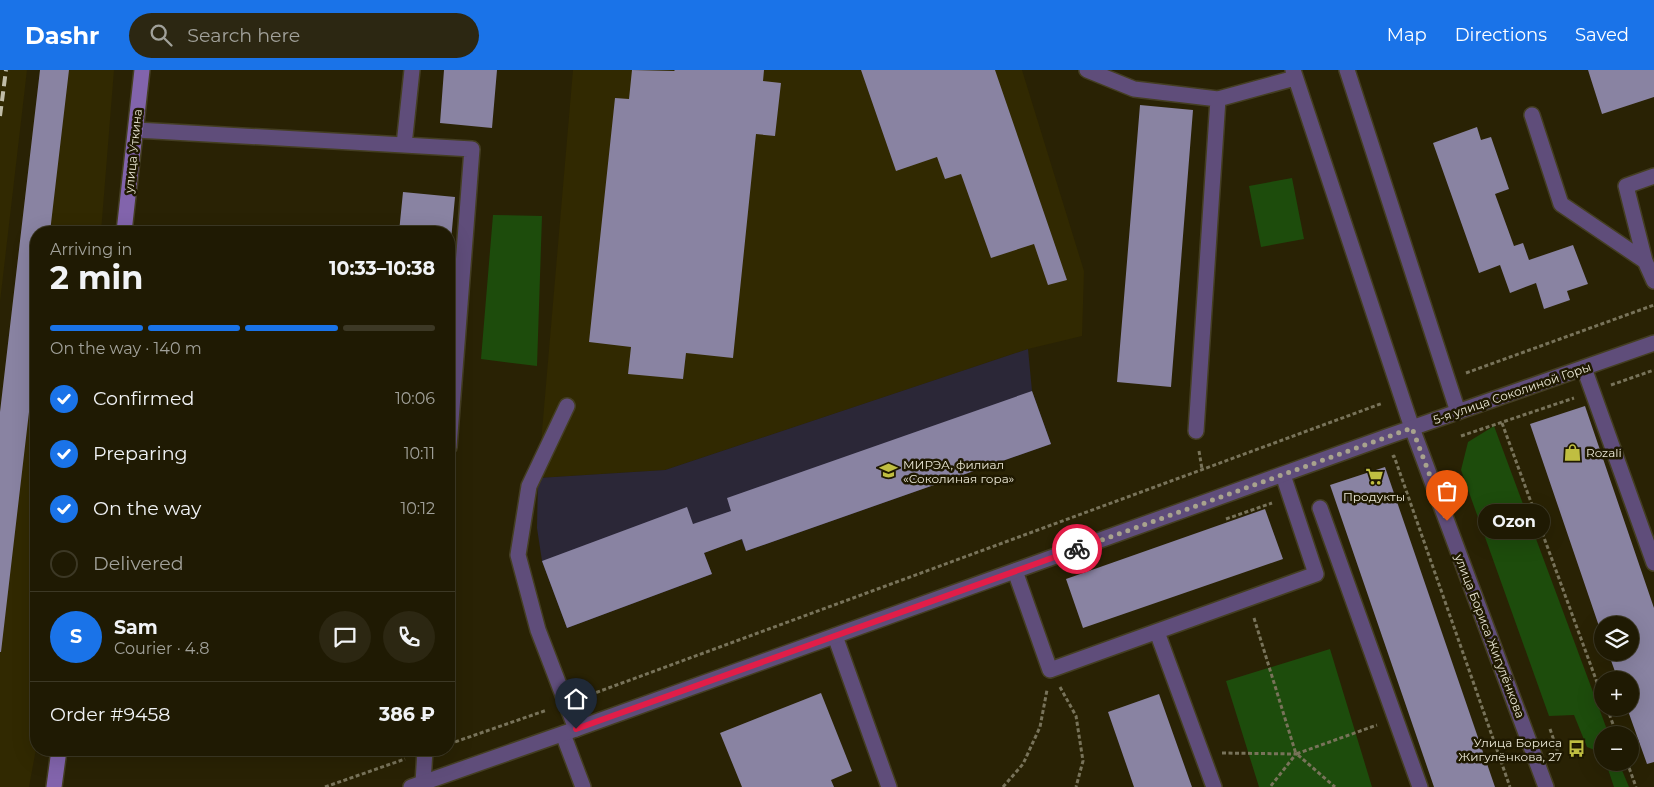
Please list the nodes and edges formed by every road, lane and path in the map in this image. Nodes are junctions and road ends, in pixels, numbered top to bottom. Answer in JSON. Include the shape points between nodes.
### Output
{"nodes":[{"id":1,"x":142,"y":70,"type":"edge"},
{"id":2,"x":412,"y":70,"type":"edge"},
{"id":3,"x":1087,"y":70,"type":"edge"},
{"id":4,"x":1346,"y":70,"type":"edge"},
{"id":5,"x":1294,"y":74,"type":"edge"},
{"id":6,"x":1218,"y":99,"type":"junction"},
{"id":7,"x":1532,"y":114,"type":"dead end"},
{"id":8,"x":136,"y":130,"type":"junction"},
{"id":9,"x":404,"y":145,"type":"junction"},
{"id":10,"x":1654,"y":176,"type":"edge"},
{"id":11,"x":125,"y":226,"type":"edge"},
{"id":12,"x":1645,"y":261,"type":"junction"},
{"id":13,"x":1654,"y":281,"type":"edge"},
{"id":14,"x":1654,"y":305,"type":"edge"},
{"id":15,"x":1654,"y":343,"type":"edge"},
{"id":16,"x":1584,"y":368,"type":"junction"},
{"id":17,"x":455,"y":369,"type":"edge"},
{"id":18,"x":1654,"y":370,"type":"edge"},
{"id":19,"x":1448,"y":379,"type":"junction"},
{"id":20,"x":1593,"y":392,"type":"junction"},
{"id":21,"x":1402,"y":396,"type":"junction"},
{"id":22,"x":567,"y":406,"type":"dead end"},
{"id":23,"x":1458,"y":412,"type":"junction"},
{"id":24,"x":1502,"y":423,"type":"junction"},
{"id":25,"x":1412,"y":428,"type":"junction"},
{"id":26,"x":1196,"y":431,"type":"dead end"},
{"id":27,"x":1461,"y":436,"type":"dead end"},
{"id":28,"x":1394,"y":456,"type":"dead end"},
{"id":29,"x":1283,"y":475,"type":"junction"},
{"id":30,"x":1320,"y":508,"type":"dead end"},
{"id":31,"x":1654,"y":563,"type":"edge"},
{"id":32,"x":1016,"y":571,"type":"junction"},
{"id":33,"x":1248,"y":598,"type":"junction"},
{"id":34,"x":1157,"y":632,"type":"junction"},
{"id":35,"x":835,"y":636,"type":"junction"},
{"id":36,"x":1050,"y":670,"type":"junction"},
{"id":37,"x":1594,"y":674,"type":"edge"},
{"id":38,"x":566,"y":703,"type":"junction"},
{"id":39,"x":1395,"y":718,"type":"junction"},
{"id":40,"x":570,"y":731,"type":"junction"},
{"id":41,"x":455,"y":742,"type":"edge"},
{"id":42,"x":1201,"y":753,"type":"junction"},
{"id":43,"x":1297,"y":754,"type":"junction"},
{"id":44,"x":58,"y":756,"type":"edge"},
{"id":45,"x":411,"y":756,"type":"edge"},
{"id":46,"x":424,"y":756,"type":"edge"},
{"id":47,"x":1630,"y":771,"type":"edge"},
{"id":48,"x":419,"y":786,"type":"edge"},
{"id":49,"x":54,"y":787,"type":"edge"},
{"id":50,"x":325,"y":787,"type":"edge"},
{"id":51,"x":583,"y":787,"type":"edge"},
{"id":52,"x":888,"y":787,"type":"edge"},
{"id":53,"x":1003,"y":787,"type":"edge"},
{"id":54,"x":1076,"y":787,"type":"edge"},
{"id":55,"x":1214,"y":787,"type":"edge"},
{"id":56,"x":1270,"y":787,"type":"edge"},
{"id":57,"x":1335,"y":787,"type":"edge"},
{"id":58,"x":1420,"y":787,"type":"edge"},
{"id":59,"x":1510,"y":787,"type":"edge"},
{"id":60,"x":1546,"y":787,"type":"edge"},
{"id":61,"x":1636,"y":787,"type":"edge"}],
"edges":[{"from":1,"to":8,"type":"street","name":"улица Уткина"},
{"from":2,"to":9,"type":"street"},
{"from":3,"to":6,"type":"street","via":[[1134,89]]},
{"from":4,"to":19,"type":"street"},
{"from":5,"to":6,"type":"street"},
{"from":5,"to":21,"type":"street","name":"улица Бориса Жигулёнкова"},
{"from":6,"to":26,"type":"street"},
{"from":7,"to":12,"type":"street","via":[[1561,204]]},
{"from":8,"to":9,"type":"street"},
{"from":8,"to":11,"type":"street","name":"улица Уткина"},
{"from":9,"to":17,"type":"street","via":[[472,149]]},
{"from":10,"to":12,"type":"street","via":[[1626,186]]},
{"from":12,"to":13,"type":"street"},
{"from":14,"to":19,"type":"path"},
{"from":15,"to":16,"type":"street","name":"5-я улица Соколиной Горы"},
{"from":16,"to":20,"type":"street"},
{"from":16,"to":23,"type":"street","name":"5-я улица Соколиной Горы"},
{"from":18,"to":20,"type":"path"},
{"from":19,"to":23,"type":"street"},
{"from":20,"to":24,"type":"path"},
{"from":20,"to":31,"type":"street"},
{"from":21,"to":25,"type":"street","name":"улица Бориса Жигулёнкова"},
{"from":21,"to":38,"type":"path"},
{"from":22,"to":38,"type":"street","via":[[529,486],[518,554],[538,630]]},
{"from":23,"to":25,"type":"street","name":"5-я улица Соколиной Горы"},
{"from":24,"to":27,"type":"path"},
{"from":24,"to":37,"type":"path"},
{"from":25,"to":29,"type":"street","name":"5-я улица Соколиной Горы"},
{"from":25,"to":60,"type":"street","name":"улица Бориса Жигулёнкова"},
{"from":28,"to":59,"type":"path"},
{"from":29,"to":32,"type":"street","name":"5-я улица Соколиной Горы"},
{"from":29,"to":33,"type":"street","via":[[1316,574]]},
{"from":30,"to":39,"type":"street"},
{"from":32,"to":35,"type":"street","name":"5-я улица Соколиной Горы"},
{"from":32,"to":36,"type":"street"},
{"from":33,"to":34,"type":"street"},
{"from":33,"to":43,"type":"path"},
{"from":34,"to":36,"type":"street"},
{"from":34,"to":42,"type":"street"},
{"from":35,"to":40,"type":"street","name":"5-я улица Соколиной Горы"},
{"from":35,"to":52,"type":"street"},
{"from":36,"to":53,"type":"path","via":[[1040,727],[1022,764]]},
{"from":36,"to":54,"type":"path","via":[[1076,716],[1083,761]]},
{"from":38,"to":40,"type":"street"},
{"from":38,"to":41,"type":"path"},
{"from":39,"to":43,"type":"path"},
{"from":39,"to":58,"type":"street"},
{"from":40,"to":48,"type":"street","name":"5-я улица Соколиной Горы"},
{"from":40,"to":51,"type":"street"},
{"from":42,"to":43,"type":"path"},
{"from":42,"to":55,"type":"street"},
{"from":43,"to":56,"type":"path"},
{"from":43,"to":57,"type":"path"},
{"from":44,"to":49,"type":"street"},
{"from":45,"to":50,"type":"path"},
{"from":46,"to":48,"type":"street"},
{"from":47,"to":61,"type":"path"}]}
